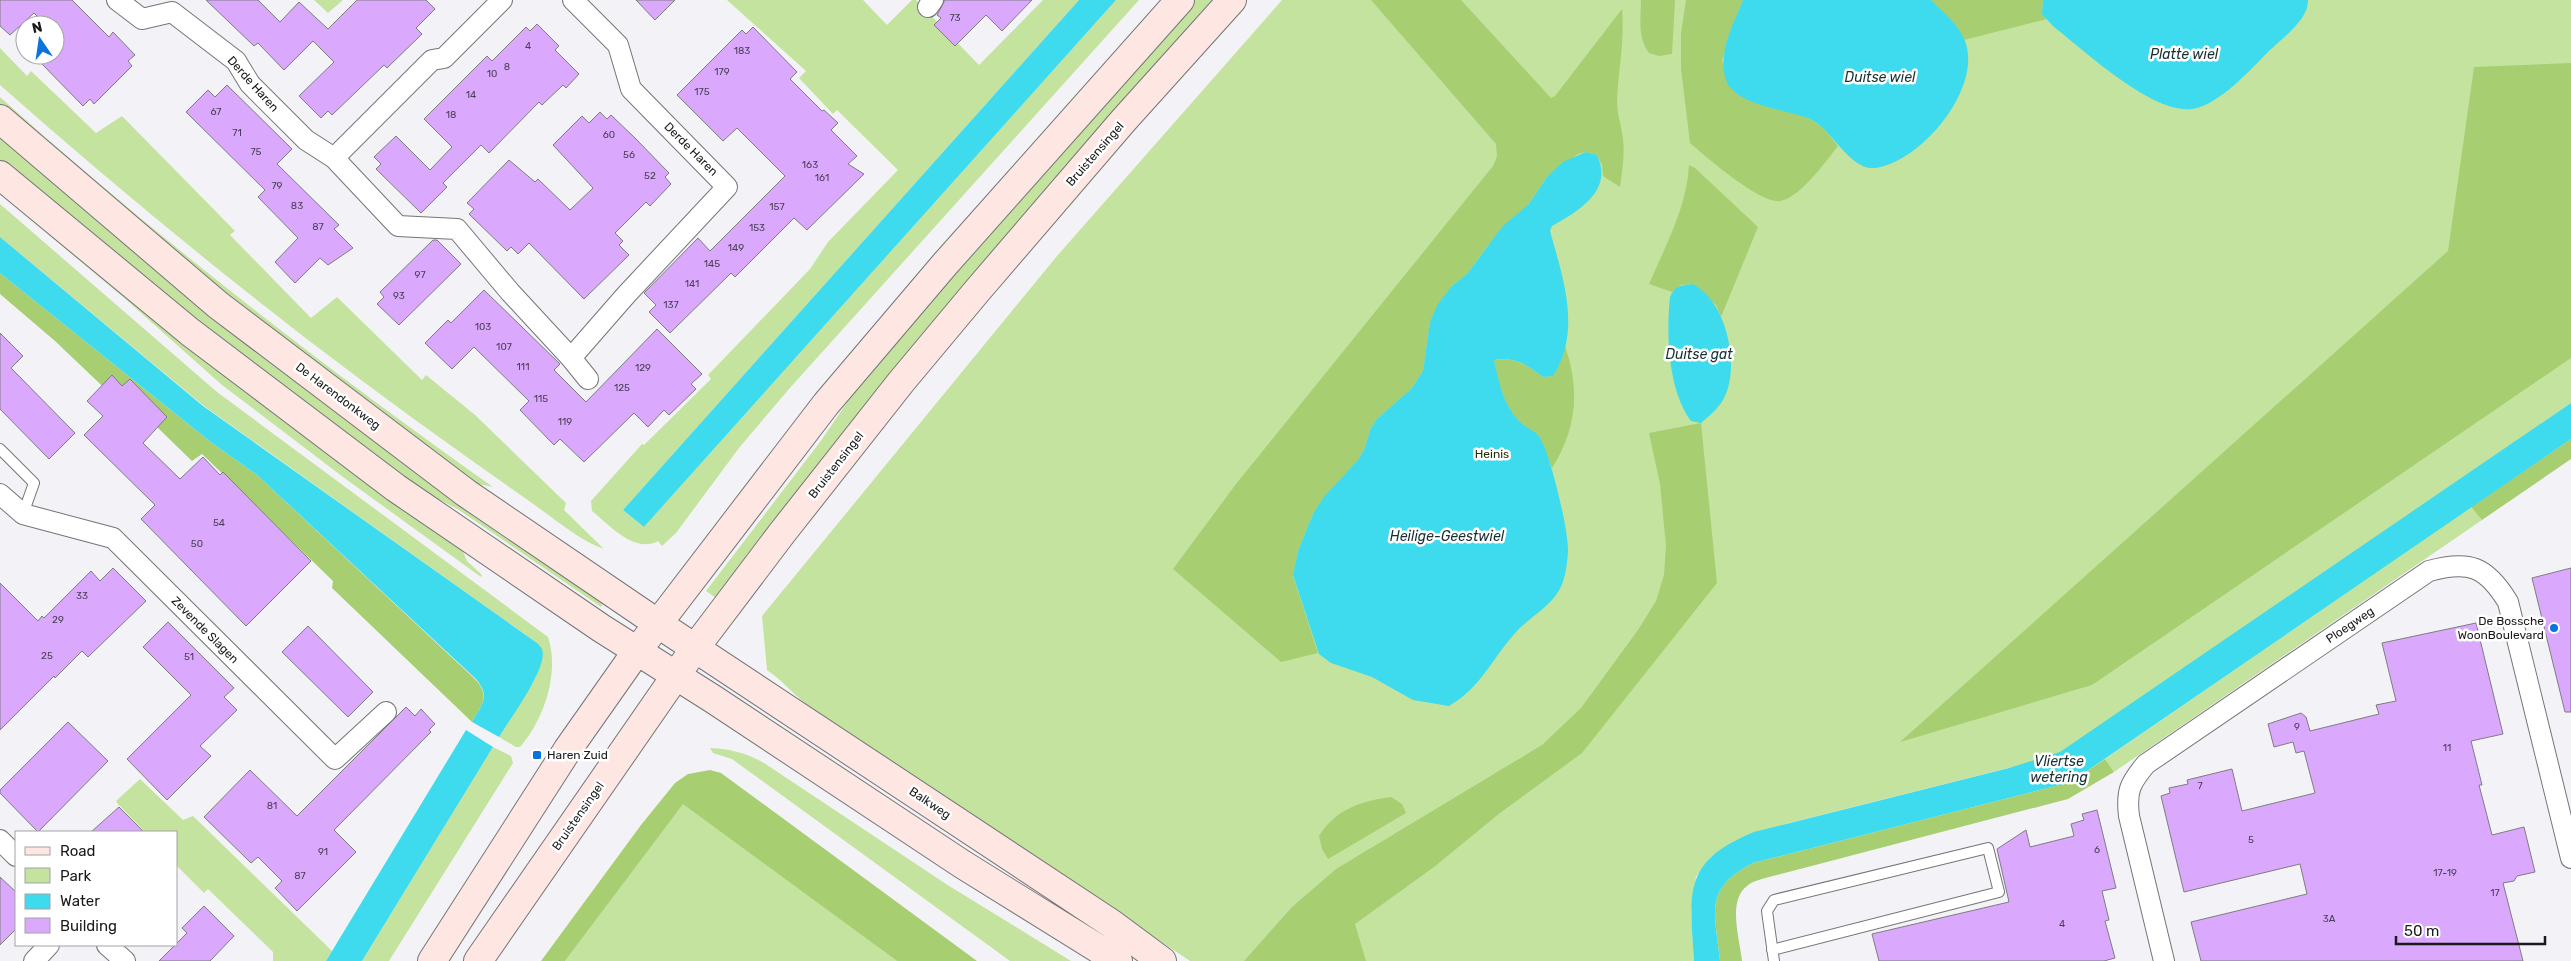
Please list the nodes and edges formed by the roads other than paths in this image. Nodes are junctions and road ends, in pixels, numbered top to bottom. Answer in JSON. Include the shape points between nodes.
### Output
{"nodes":[{"id":1,"x":117,"y":0,"type":"edge"},
{"id":2,"x":502,"y":0,"type":"edge"},
{"id":3,"x":574,"y":0,"type":"edge"},
{"id":4,"x":1180,"y":0,"type":"edge"},
{"id":5,"x":1232,"y":0,"type":"edge"},
{"id":6,"x":0,"y":119,"type":"edge"},
{"id":7,"x":334,"y":158,"type":"junction"},
{"id":8,"x":0,"y":175,"type":"edge"},
{"id":9,"x":572,"y":358,"type":"junction"},
{"id":10,"x":588,"y":379,"type":"dead end"},
{"id":11,"x":0,"y":450,"type":"edge"},
{"id":12,"x":0,"y":494,"type":"edge"},
{"id":13,"x":23,"y":514,"type":"junction"},
{"id":14,"x":657,"y":623,"type":"junction"},
{"id":15,"x":695,"y":648,"type":"junction"},
{"id":16,"x":637,"y":650,"type":"junction"},
{"id":17,"x":677,"y":676,"type":"junction"},
{"id":18,"x":386,"y":712,"type":"dead end"},
{"id":19,"x":0,"y":840,"type":"edge"},
{"id":20,"x":15,"y":855,"type":"edge"},
{"id":21,"x":2571,"y":858,"type":"edge"},
{"id":22,"x":48,"y":946,"type":"edge"},
{"id":23,"x":108,"y":946,"type":"edge"},
{"id":24,"x":1772,"y":950,"type":"junction"},
{"id":25,"x":33,"y":961,"type":"edge"},
{"id":26,"x":125,"y":961,"type":"edge"},
{"id":27,"x":432,"y":961,"type":"edge"},
{"id":28,"x":478,"y":961,"type":"edge"},
{"id":29,"x":1118,"y":961,"type":"edge"},
{"id":30,"x":1162,"y":961,"type":"edge"},
{"id":31,"x":1774,"y":961,"type":"edge"},
{"id":32,"x":2164,"y":961,"type":"edge"}],
"edges":[{"from":1,"to":7,"type":"street","name":"Derde Haren","via":[[142,19],[172,12],[236,61],[250,84],[306,140]]},
{"from":2,"to":7,"type":"street","via":[[444,58],[432,60]]},
{"from":3,"to":9,"type":"street","name":"Derde Haren","via":[[618,45],[631,89],[727,187]]},
{"from":4,"to":14,"type":"main road","via":[[872,349]]},
{"from":5,"to":15,"type":"main road","name":"Bruistensingel","via":[[1124,120],[908,374]]},
{"from":6,"to":14,"type":"main road","name":"De Harendonkweg","via":[[218,305],[466,493]]},
{"from":7,"to":9,"type":"street","name":"Derde Haren","via":[[398,226],[457,229]]},
{"from":8,"to":16,"type":"main road","via":[[190,332],[396,488]]},
{"from":9,"to":10,"type":"street","name":"Derde Haren"},
{"from":11,"to":13,"type":"lane","via":[[34,483]]},
{"from":12,"to":13,"type":"street","name":"Zevende Slagen"},
{"from":13,"to":18,"type":"street","name":"Zevende Slagen","via":[[113,538],[336,759]]},
{"from":14,"to":15,"type":"main road","name":"De Harendonkweg"},
{"from":14,"to":16,"type":"main road"},
{"from":15,"to":17,"type":"main road","name":"Bruistensingel"},
{"from":15,"to":30,"type":"main road","name":"Balkweg","via":[[1112,924]]},
{"from":16,"to":17,"type":"main road"},
{"from":16,"to":27,"type":"main road","via":[[568,749]]},
{"from":17,"to":28,"type":"main road","name":"Bruistensingel"},
{"from":17,"to":29,"type":"main road","via":[[962,864]]},
{"from":19,"to":20,"type":"street"},
{"from":21,"to":32,"type":"street","name":"Ploegweg","via":[[2508,602],[2495,581],[2476,568],[2452,564],[2429,571],[2146,764],[2133,780],[2127,796],[2129,816]]},
{"from":22,"to":25,"type":"street"},
{"from":23,"to":26,"type":"street"},
{"from":24,"to":24,"type":"lane","via":[[1767,911],[1774,900],[1988,848],[1999,892]]},
{"from":24,"to":31,"type":"lane"}]}
